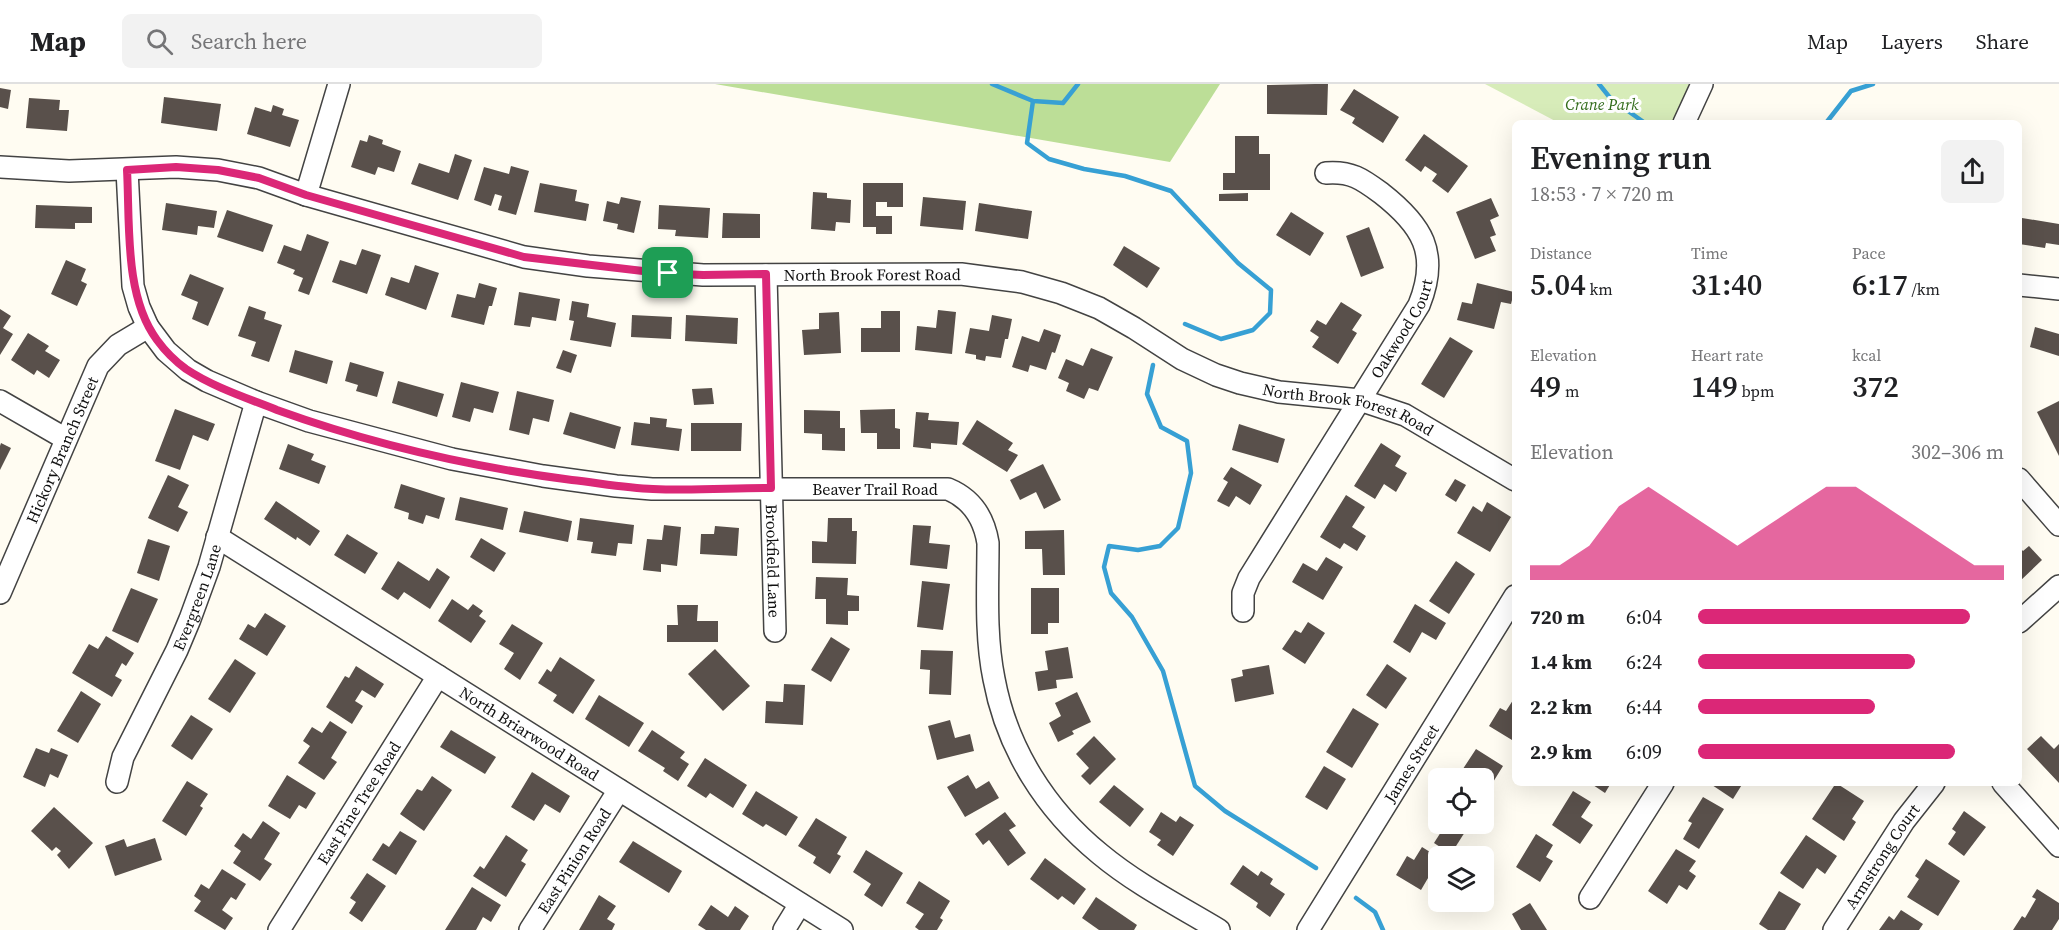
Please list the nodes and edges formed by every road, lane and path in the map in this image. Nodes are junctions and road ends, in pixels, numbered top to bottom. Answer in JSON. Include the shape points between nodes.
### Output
{"nodes":[{"id":1,"x":339,"y":84,"type":"edge"},
{"id":2,"x":1702,"y":84,"type":"edge"},
{"id":3,"x":1685,"y":120,"type":"edge"},
{"id":4,"x":0,"y":167,"type":"edge"},
{"id":5,"x":127,"y":170,"type":"junction"},
{"id":6,"x":1326,"y":173,"type":"dead end"},
{"id":7,"x":306,"y":195,"type":"junction"},
{"id":8,"x":766,"y":274,"type":"junction"},
{"id":9,"x":2022,"y":285,"type":"edge"},
{"id":10,"x":2059,"y":289,"type":"edge"},
{"id":11,"x":148,"y":327,"type":"junction"},
{"id":12,"x":1360,"y":400,"type":"junction"},
{"id":13,"x":0,"y":401,"type":"edge"},
{"id":14,"x":256,"y":402,"type":"junction"},
{"id":15,"x":66,"y":439,"type":"junction"},
{"id":16,"x":1512,"y":478,"type":"edge"},
{"id":17,"x":2022,"y":482,"type":"edge"},
{"id":18,"x":771,"y":488,"type":"junction"},
{"id":19,"x":2059,"y":525,"type":"edge"},
{"id":20,"x":217,"y":537,"type":"junction"},
{"id":21,"x":2059,"y":585,"type":"edge"},
{"id":22,"x":0,"y":593,"type":"edge"},
{"id":23,"x":1512,"y":601,"type":"edge"},
{"id":24,"x":1243,"y":611,"type":"dead end"},
{"id":25,"x":2022,"y":619,"type":"edge"},
{"id":26,"x":775,"y":631,"type":"dead end"},
{"id":27,"x":438,"y":675,"type":"junction"},
{"id":28,"x":117,"y":782,"type":"dead end"},
{"id":29,"x":1661,"y":786,"type":"edge"},
{"id":30,"x":1932,"y":786,"type":"edge"},
{"id":31,"x":2006,"y":786,"type":"edge"},
{"id":32,"x":619,"y":790,"type":"junction"},
{"id":33,"x":2059,"y":846,"type":"edge"},
{"id":34,"x":1590,"y":898,"type":"dead end"},
{"id":35,"x":800,"y":904,"type":"junction"},
{"id":36,"x":279,"y":930,"type":"edge"},
{"id":37,"x":530,"y":930,"type":"edge"},
{"id":38,"x":784,"y":930,"type":"edge"},
{"id":39,"x":842,"y":930,"type":"edge"},
{"id":40,"x":1219,"y":930,"type":"edge"},
{"id":41,"x":1308,"y":930,"type":"edge"},
{"id":42,"x":1834,"y":930,"type":"edge"}],
"edges":[{"from":1,"to":7,"type":"street"},
{"from":2,"to":3,"type":"street"},
{"from":4,"to":5,"type":"street","name":"North Brook Forest Road"},
{"from":5,"to":7,"type":"street","name":"North Brook Forest Road","via":[[218,170],[259,178]]},
{"from":5,"to":11,"type":"street","name":"Beaver Trail Road","via":[[133,286]]},
{"from":6,"to":12,"type":"street","name":"Oakwood Court","via":[[1354,176],[1402,210],[1420,234],[1426,253],[1427,280],[1419,305]]},
{"from":7,"to":8,"type":"street","name":"North Brook Forest Road","via":[[524,257],[660,273]]},
{"from":8,"to":12,"type":"street","name":"North Brook Forest Road","via":[[961,274],[1022,282],[1099,308],[1182,359],[1216,375],[1279,392]]},
{"from":8,"to":18,"type":"street","name":"Brookfield Lane"},
{"from":9,"to":10,"type":"street"},
{"from":11,"to":14,"type":"street","name":"Beaver Trail Road","via":[[166,351],[188,370]]},
{"from":11,"to":15,"type":"street","name":"Hickory Branch Street","via":[[118,345],[98,366]]},
{"from":12,"to":16,"type":"street","name":"North Brook Forest Road","via":[[1419,422]]},
{"from":12,"to":24,"type":"street","name":"Oakwood Court","via":[[1249,578],[1243,593]]},
{"from":13,"to":15,"type":"street"},
{"from":14,"to":18,"type":"street","name":"Beaver Trail Road","via":[[400,446],[543,476],[652,489]]},
{"from":14,"to":20,"type":"street","name":"Evergreen Lane"},
{"from":15,"to":22,"type":"street","name":"Hickory Branch Street"},
{"from":17,"to":19,"type":"street"},
{"from":18,"to":26,"type":"street","name":"Brookfield Lane"},
{"from":18,"to":40,"type":"street","name":"Beaver Trail Road","via":[[948,489],[968,500],[979,513],[987,536],[989,642],[994,679],[1011,737],[1027,771],[1063,820],[1101,855]]},
{"from":20,"to":27,"type":"street","name":"North Briarwood Road"},
{"from":20,"to":28,"type":"street","name":"Evergreen Lane","via":[[183,638],[123,757]]},
{"from":21,"to":25,"type":"street"},
{"from":23,"to":41,"type":"street","name":"James Street"},
{"from":27,"to":32,"type":"street","name":"North Briarwood Road"},
{"from":27,"to":36,"type":"street","name":"East Pine Tree Road"},
{"from":29,"to":34,"type":"street"},
{"from":30,"to":42,"type":"street","name":"Armstrong Court"},
{"from":31,"to":33,"type":"street"},
{"from":32,"to":35,"type":"street","name":"North Briarwood Road"},
{"from":32,"to":37,"type":"street","name":"East Pinion Road"},
{"from":35,"to":38,"type":"street"},
{"from":35,"to":39,"type":"street","name":"North Briarwood Road"}]}
